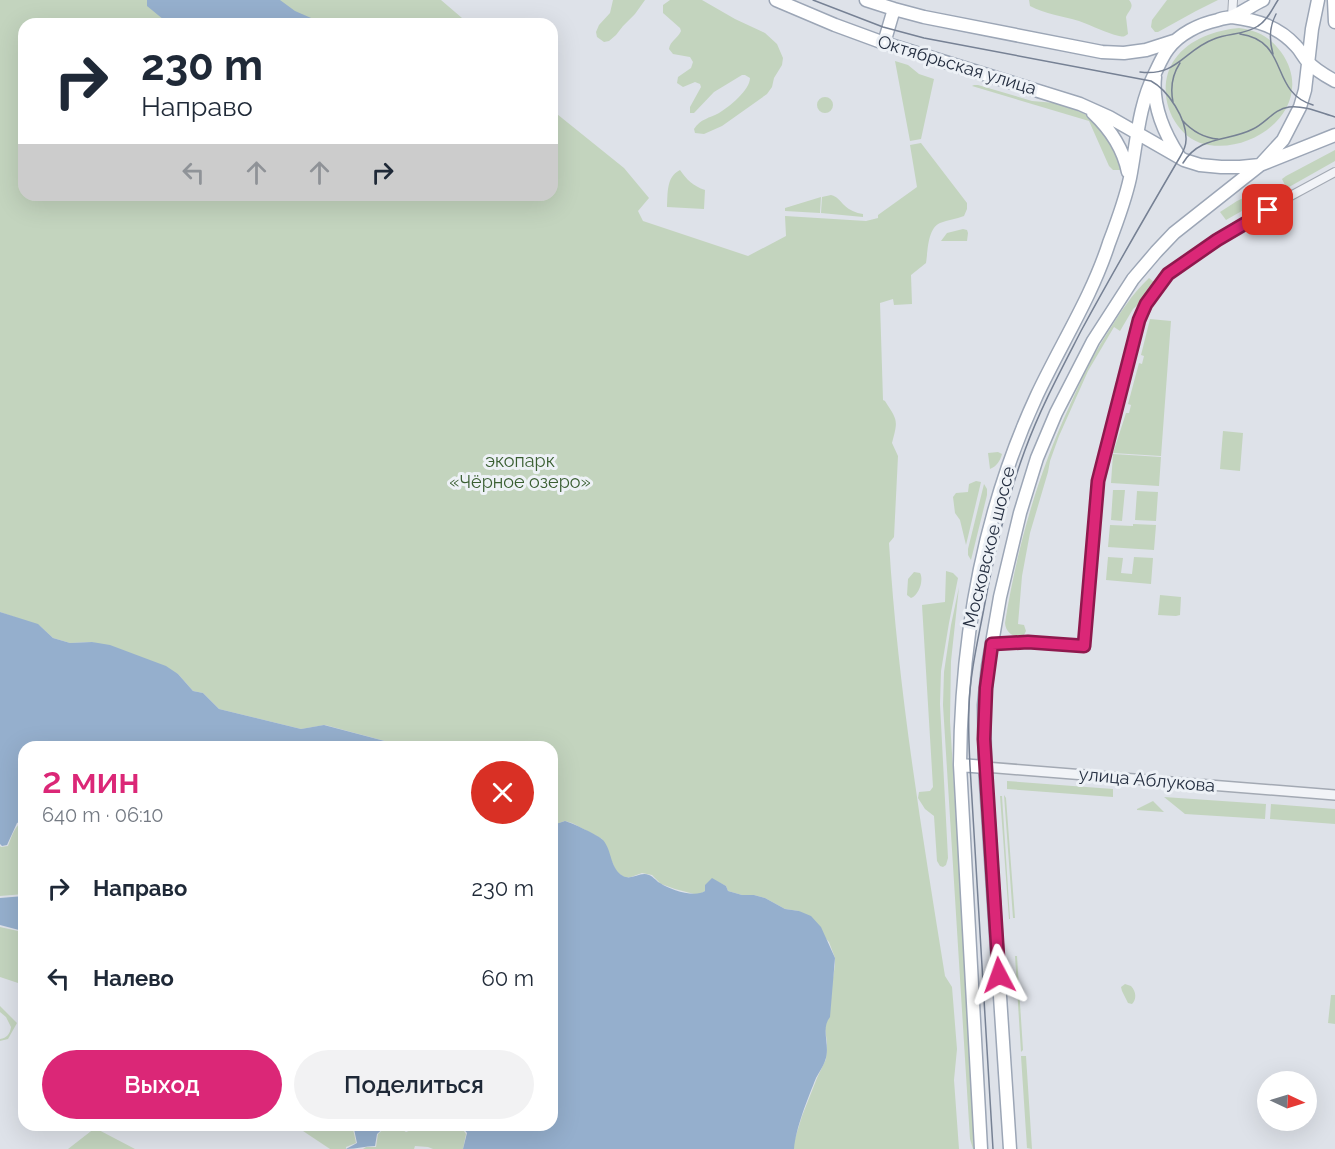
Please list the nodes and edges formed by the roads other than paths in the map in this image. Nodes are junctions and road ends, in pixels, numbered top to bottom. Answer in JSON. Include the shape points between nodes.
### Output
{"nodes":[{"id":1,"x":776,"y":0,"type":"edge"},
{"id":2,"x":866,"y":0,"type":"edge"},
{"id":3,"x":1233,"y":0,"type":"edge"},
{"id":4,"x":1263,"y":0,"type":"edge"},
{"id":5,"x":1318,"y":0,"type":"edge"},
{"id":6,"x":1334,"y":0,"type":"edge"},
{"id":7,"x":893,"y":5,"type":"edge"},
{"id":8,"x":1232,"y":16,"type":"junction"},
{"id":9,"x":1335,"y":22,"type":"edge"},
{"id":10,"x":1175,"y":40,"type":"junction"},
{"id":11,"x":884,"y":43,"type":"junction"},
{"id":12,"x":1308,"y":62,"type":"junction"},
{"id":13,"x":1155,"y":73,"type":"junction"},
{"id":14,"x":1335,"y":81,"type":"edge"},
{"id":15,"x":1080,"y":104,"type":"junction"},
{"id":16,"x":1136,"y":133,"type":"junction"},
{"id":17,"x":1335,"y":135,"type":"edge"},
{"id":18,"x":1180,"y":157,"type":"junction"},
{"id":19,"x":1260,"y":165,"type":"junction"},
{"id":20,"x":1335,"y":172,"type":"edge"},
{"id":21,"x":1130,"y":179,"type":"junction"},
{"id":22,"x":992,"y":644,"type":"junction"},
{"id":23,"x":960,"y":765,"type":"junction"},
{"id":24,"x":985,"y":767,"type":"junction"},
{"id":25,"x":1335,"y":795,"type":"edge"},
{"id":26,"x":981,"y":1149,"type":"edge"},
{"id":27,"x":1010,"y":1149,"type":"edge"}],
"edges":[{"from":1,"to":11,"type":"main road","name":"Октябрьская улица"},
{"from":2,"to":7,"type":"main road","name":"Октябрьская улица"},
{"from":3,"to":8,"type":"street"},
{"from":4,"to":8,"type":"main road","name":"Московское шоссе"},
{"from":5,"to":12,"type":"main road"},
{"from":6,"to":9,"type":"main road"},
{"from":7,"to":10,"type":"main road","name":"Октябрьская улица","via":[[924,17],[1102,52],[1146,50]]},
{"from":7,"to":11,"type":"main road"},
{"from":8,"to":10,"type":"main road","name":"Московское шоссе","via":[[1202,25]]},
{"from":8,"to":12,"type":"main road","via":[[1262,23],[1284,35]]},
{"from":10,"to":13,"type":"main road","name":"Московское шоссе"},
{"from":11,"to":15,"type":"main road","name":"Октябрьская улица"},
{"from":12,"to":14,"type":"main road"},
{"from":12,"to":19,"type":"main road","via":[[1300,107],[1283,140]]},
{"from":13,"to":16,"type":"main road","name":"Московское шоссе"},
{"from":13,"to":18,"type":"main road","via":[[1162,125]]},
{"from":15,"to":16,"type":"main road","name":"Октябрьская улица"},
{"from":15,"to":21,"type":"main road","via":[[1114,137]]},
{"from":16,"to":18,"type":"main road","name":"Октябрьская улица"},
{"from":16,"to":21,"type":"main road","name":"Московское шоссе"},
{"from":17,"to":19,"type":"main road"},
{"from":18,"to":19,"type":"main road","via":[[1200,165]]},
{"from":19,"to":22,"type":"main road","name":"Московское шоссе","via":[[1174,233],[1133,279],[1093,341],[1037,458],[1009,556]]},
{"from":20,"to":22,"type":"street","via":[[1217,240],[1175,269],[1146,304],[1098,481],[1084,646]]},
{"from":21,"to":23,"type":"main road","name":"Московское шоссе","via":[[1101,268],[1037,395],[993,515],[968,635]]},
{"from":22,"to":24,"type":"main road","name":"Московское шоссе","via":[[984,705]]},
{"from":23,"to":24,"type":"main road","name":"улица Аблукова"},
{"from":23,"to":26,"type":"main road","name":"Московское шоссе"},
{"from":24,"to":25,"type":"street","name":"улица Аблукова"},
{"from":24,"to":27,"type":"main road","name":"Московское шоссе"}]}
